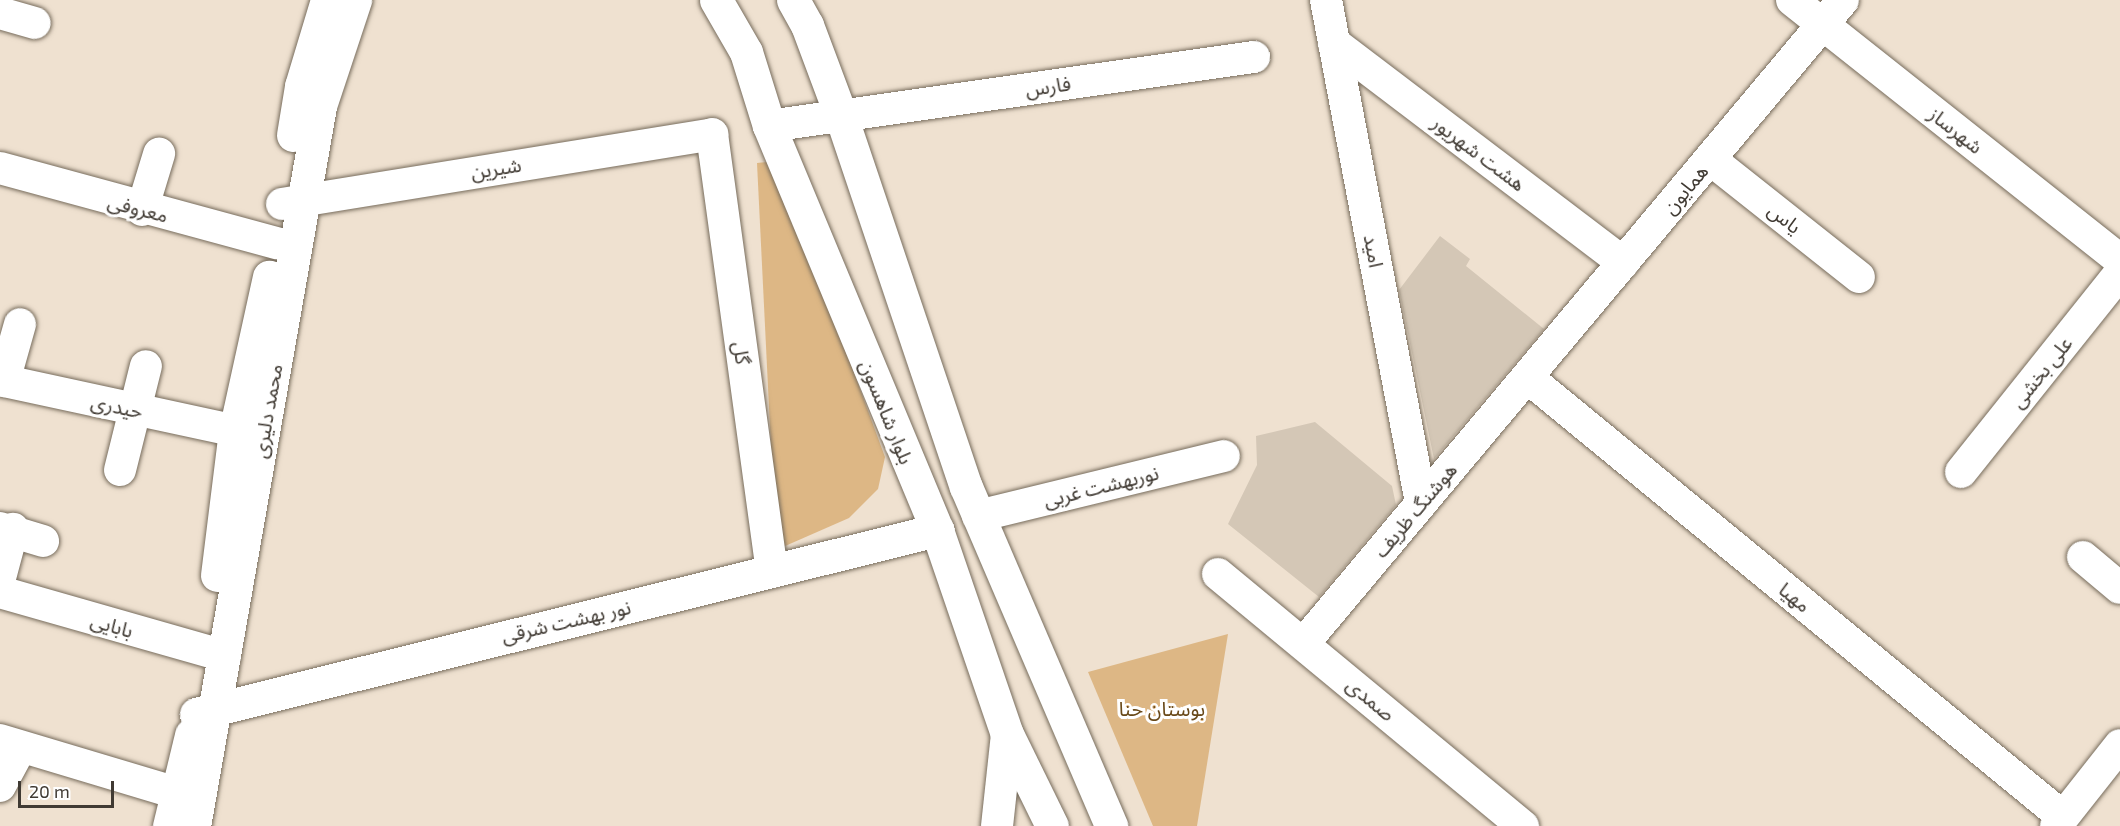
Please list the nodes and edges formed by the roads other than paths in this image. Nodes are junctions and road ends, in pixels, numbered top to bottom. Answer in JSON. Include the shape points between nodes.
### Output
{"nodes":[{"id":1,"x":327,"y":0,"type":"edge"},
{"id":2,"x":355,"y":0,"type":"edge"},
{"id":3,"x":716,"y":0,"type":"edge"},
{"id":4,"x":793,"y":0,"type":"edge"},
{"id":5,"x":1326,"y":0,"type":"edge"},
{"id":6,"x":1792,"y":0,"type":"edge"},
{"id":7,"x":1843,"y":0,"type":"edge"},
{"id":8,"x":0,"y":13,"type":"edge"},
{"id":9,"x":35,"y":23,"type":"dead end"},
{"id":10,"x":1823,"y":24,"type":"junction"},
{"id":11,"x":1334,"y":43,"type":"junction"},
{"id":12,"x":1254,"y":57,"type":"dead end"},
{"id":13,"x":841,"y":116,"type":"junction"},
{"id":14,"x":769,"y":126,"type":"junction"},
{"id":15,"x":712,"y":134,"type":"joint"},
{"id":16,"x":159,"y":154,"type":"dead end"},
{"id":17,"x":1710,"y":159,"type":"junction"},
{"id":18,"x":0,"y":168,"type":"edge"},
{"id":19,"x":294,"y":201,"type":"junction"},
{"id":20,"x":142,"y":210,"type":"junction"},
{"id":21,"x":277,"y":243,"type":"junction"},
{"id":22,"x":2120,"y":260,"type":"edge"},
{"id":23,"x":1623,"y":262,"type":"junction"},
{"id":24,"x":2120,"y":273,"type":"edge"},
{"id":25,"x":1859,"y":277,"type":"dead end"},
{"id":26,"x":20,"y":324,"type":"dead end"},
{"id":27,"x":146,"y":366,"type":"dead end"},
{"id":28,"x":1527,"y":377,"type":"junction"},
{"id":29,"x":2,"y":381,"type":"edge"},
{"id":30,"x":136,"y":410,"type":"junction"},
{"id":31,"x":235,"y":431,"type":"junction"},
{"id":32,"x":1224,"y":456,"type":"dead end"},
{"id":33,"x":120,"y":470,"type":"dead end"},
{"id":34,"x":1961,"y":472,"type":"dead end"},
{"id":35,"x":1421,"y":503,"type":"junction"},
{"id":36,"x":978,"y":516,"type":"junction"},
{"id":37,"x":6,"y":528,"type":"edge"},
{"id":38,"x":937,"y":530,"type":"junction"},
{"id":39,"x":43,"y":542,"type":"dead end"},
{"id":40,"x":2083,"y":557,"type":"dead end"},
{"id":41,"x":772,"y":572,"type":"junction"},
{"id":42,"x":1218,"y":574,"type":"dead end"},
{"id":43,"x":0,"y":578,"type":"edge"},
{"id":44,"x":2120,"y":588,"type":"edge"},
{"id":45,"x":0,"y":592,"type":"edge"},
{"id":46,"x":1304,"y":643,"type":"junction"},
{"id":47,"x":216,"y":655,"type":"junction"},
{"id":48,"x":205,"y":710,"type":"junction"},
{"id":49,"x":1007,"y":734,"type":"junction"},
{"id":50,"x":10,"y":744,"type":"edge"},
{"id":51,"x":2120,"y":745,"type":"edge"},
{"id":52,"x":0,"y":786,"type":"edge"},
{"id":53,"x":177,"y":793,"type":"junction"},
{"id":54,"x":1109,"y":822,"type":"edge"},
{"id":55,"x":2060,"y":822,"type":"edge"},
{"id":56,"x":169,"y":826,"type":"edge"},
{"id":57,"x":194,"y":826,"type":"edge"},
{"id":58,"x":997,"y":826,"type":"edge"},
{"id":59,"x":1054,"y":826,"type":"edge"},
{"id":60,"x":1523,"y":826,"type":"edge"}],
"edges":[{"from":1,"to":19,"type":"main road","name":"محمد دلیری","via":[[301,86]]},
{"from":2,"to":19,"type":"main road","name":"محمد دلیری"},
{"from":3,"to":14,"type":"main road","name":"بلوار شاهسون","via":[[746,52]]},
{"from":4,"to":13,"type":"main road","via":[[807,25]]},
{"from":5,"to":11,"type":"street","name":"امید"},
{"from":6,"to":10,"type":"street","name":"شهرساز"},
{"from":7,"to":10,"type":"street","name":"همایون"},
{"from":8,"to":9,"type":"street"},
{"from":10,"to":17,"type":"street","name":"همایون"},
{"from":10,"to":22,"type":"street","name":"شهرساز"},
{"from":11,"to":23,"type":"street","name":"هشت شهریور"},
{"from":11,"to":35,"type":"street","name":"امید"},
{"from":12,"to":13,"type":"street","name":"فارس"},
{"from":13,"to":14,"type":"street","name":"فارس"},
{"from":13,"to":36,"type":"main road"},
{"from":14,"to":38,"type":"main road","name":"بلوار شاهسون"},
{"from":15,"to":19,"type":"street","name":"شیرین"},
{"from":15,"to":41,"type":"street","name":"گل"},
{"from":16,"to":20,"type":"street"},
{"from":17,"to":23,"type":"street","name":"همایون"},
{"from":17,"to":25,"type":"street","name":"یاس"},
{"from":18,"to":20,"type":"street","name":"معروفی"},
{"from":19,"to":21,"type":"main road","name":"محمد دلیری"},
{"from":19,"to":47,"type":"main road","name":"محمد دلیری"},
{"from":20,"to":21,"type":"street","name":"معروفی"},
{"from":21,"to":31,"type":"main road","name":"محمد دلیری"},
{"from":23,"to":28,"type":"street","name":"همایون"},
{"from":24,"to":34,"type":"street","name":"علی بخشی"},
{"from":26,"to":29,"type":"street"},
{"from":27,"to":30,"type":"street"},
{"from":28,"to":35,"type":"street","name":"هوشنگ ظریف"},
{"from":28,"to":55,"type":"street","name":"مهیا"},
{"from":29,"to":30,"type":"street","name":"حیدری"},
{"from":30,"to":31,"type":"street","name":"حیدری"},
{"from":30,"to":33,"type":"street"},
{"from":31,"to":47,"type":"main road","name":"محمد دلیری"},
{"from":32,"to":36,"type":"street","name":"نوربهشت غربی"},
{"from":35,"to":46,"type":"street","name":"هوشنگ ظریف"},
{"from":36,"to":54,"type":"main road"},
{"from":37,"to":39,"type":"street"},
{"from":37,"to":43,"type":"street"},
{"from":38,"to":41,"type":"main road","name":"نور بهشت شرقی"},
{"from":38,"to":49,"type":"main road","name":"بلوار شاهسون"},
{"from":40,"to":44,"type":"street"},
{"from":41,"to":48,"type":"main road","name":"نور بهشت شرقی"},
{"from":42,"to":46,"type":"street","name":"صمدی"},
{"from":45,"to":47,"type":"street","name":"بابایی"},
{"from":46,"to":60,"type":"street","name":"صمدی"},
{"from":47,"to":48,"type":"main road","name":"محمد دلیری"},
{"from":48,"to":53,"type":"main road","name":"محمد دلیری"},
{"from":48,"to":57,"type":"main road","name":"محمد دلیری"},
{"from":49,"to":58,"type":"street"},
{"from":49,"to":59,"type":"main road","name":"بلوار شاهسون"},
{"from":50,"to":52,"type":"street"},
{"from":50,"to":53,"type":"street"},
{"from":51,"to":55,"type":"street"},
{"from":53,"to":56,"type":"main road","name":"محمد دلیری"},
{"from":54,"to":59,"type":"main road","via":[[1080,805],[1066,810]]}]}
